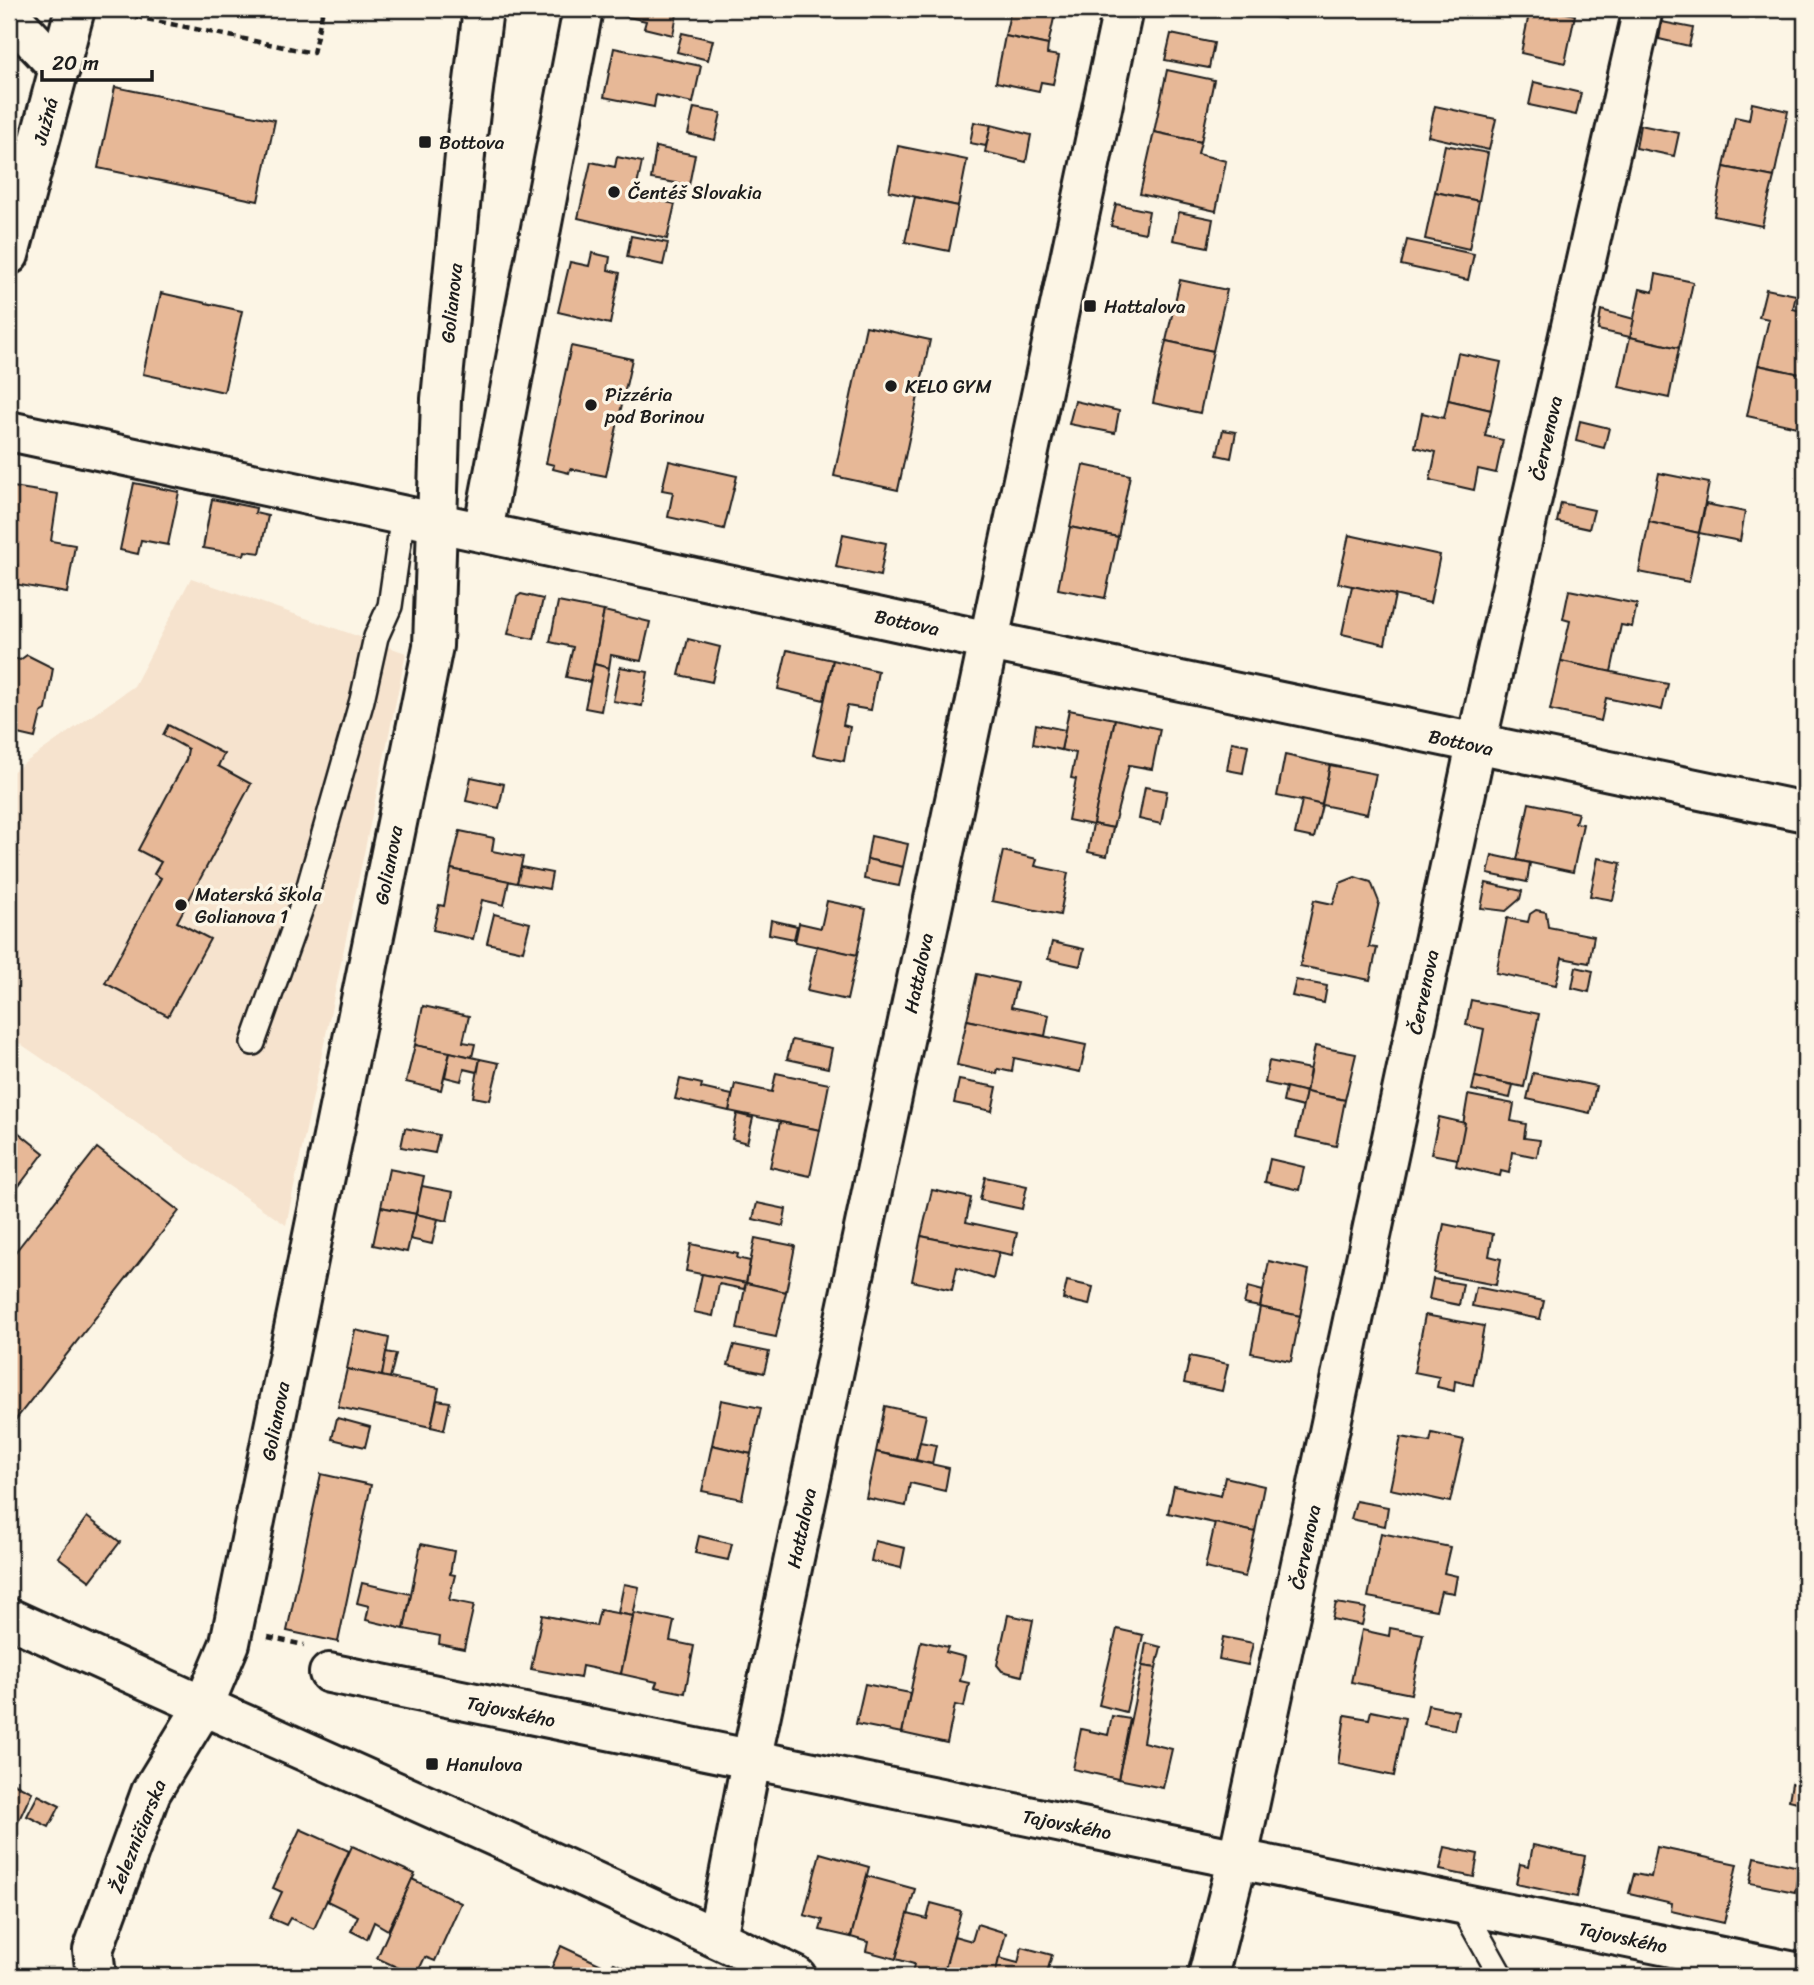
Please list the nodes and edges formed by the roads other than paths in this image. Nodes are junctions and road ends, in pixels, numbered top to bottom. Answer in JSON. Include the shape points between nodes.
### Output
{"nodes":[{"id":1,"x":483,"y":9,"type":"edge"},
{"id":2,"x":583,"y":9,"type":"edge"},
{"id":3,"x":1123,"y":9,"type":"edge"},
{"id":4,"x":1643,"y":9,"type":"edge"},
{"id":5,"x":92,"y":10,"type":"edge"},
{"id":6,"x":9,"y":19,"type":"edge"},
{"id":7,"x":60,"y":69,"type":"junction"},
{"id":8,"x":9,"y":254,"type":"edge"},
{"id":9,"x":9,"y":431,"type":"edge"},
{"id":10,"x":420,"y":518,"type":"junction"},
{"id":11,"x":483,"y":531,"type":"junction"},
{"id":12,"x":988,"y":639,"type":"junction"},
{"id":13,"x":1476,"y":745,"type":"junction"},
{"id":14,"x":1805,"y":812,"type":"edge"},
{"id":15,"x":253,"y":1043,"type":"dead end"},
{"id":16,"x":9,"y":1618,"type":"edge"},
{"id":17,"x":329,"y":1673,"type":"dead end"},
{"id":18,"x":203,"y":1707,"type":"junction"},
{"id":19,"x":751,"y":1761,"type":"junction"},
{"id":20,"x":1238,"y":1858,"type":"junction"},
{"id":21,"x":1460,"y":1903,"type":"junction"},
{"id":22,"x":717,"y":1938,"type":"junction"},
{"id":23,"x":1805,"y":1974,"type":"edge"},
{"id":24,"x":96,"y":1976,"type":"edge"},
{"id":25,"x":796,"y":1976,"type":"edge"},
{"id":26,"x":1208,"y":1976,"type":"edge"},
{"id":27,"x":1501,"y":1976,"type":"edge"}],
"edges":[{"from":1,"to":10,"type":"street","name":"Golianova","via":[[441,399]]},
{"from":2,"to":11,"type":"street"},
{"from":3,"to":12,"type":"street","name":"Hattalova"},
{"from":4,"to":13,"type":"street","name":"Červenova"},
{"from":5,"to":7,"type":"street","name":"Južná"},
{"from":6,"to":7,"type":"street"},
{"from":7,"to":8,"type":"street","name":"Južná"},
{"from":9,"to":10,"type":"street","name":"Bottova"},
{"from":10,"to":11,"type":"street","name":"Bottova"},
{"from":10,"to":15,"type":"lane","name":"Golianova","via":[[376,637],[309,886]]},
{"from":10,"to":18,"type":"street","name":"Golianova","via":[[433,646],[230,1643]]},
{"from":11,"to":12,"type":"street","name":"Bottova"},
{"from":12,"to":13,"type":"street","name":"Bottova"},
{"from":12,"to":19,"type":"street","name":"Hattalova"},
{"from":13,"to":14,"type":"street","name":"Bottova"},
{"from":13,"to":20,"type":"street","name":"Červenova"},
{"from":16,"to":18,"type":"street"},
{"from":17,"to":19,"type":"street","name":"Tajovského"},
{"from":18,"to":22,"type":"street"},
{"from":18,"to":24,"type":"street","name":"Železničiarska","via":[[151,1792],[93,1950]]},
{"from":19,"to":20,"type":"street","name":"Tajovského"},
{"from":19,"to":22,"type":"street","name":"Hattalova"},
{"from":20,"to":21,"type":"street","name":"Tajovského"},
{"from":20,"to":26,"type":"street","name":"Červenova"},
{"from":21,"to":23,"type":"street","name":"Tajovského"},
{"from":21,"to":27,"type":"lane"},
{"from":22,"to":25,"type":"street"}]}
